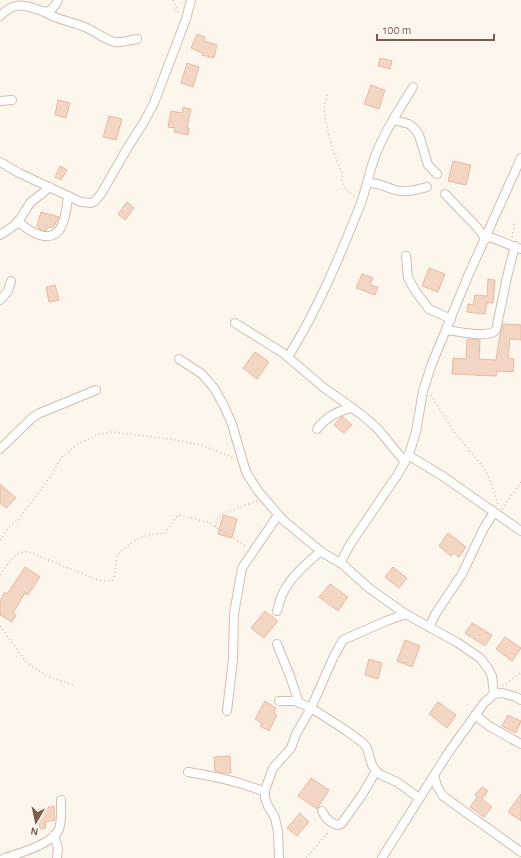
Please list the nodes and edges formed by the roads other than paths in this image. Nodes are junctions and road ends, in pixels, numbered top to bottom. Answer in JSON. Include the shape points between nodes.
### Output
{"nodes":[{"id":1,"x":58,"y":0,"type":"edge"},
{"id":2,"x":191,"y":0,"type":"edge"},
{"id":3,"x":43,"y":11,"type":"junction"},
{"id":4,"x":0,"y":16,"type":"edge"},
{"id":5,"x":137,"y":39,"type":"dead end"},
{"id":6,"x":413,"y":87,"type":"dead end"},
{"id":7,"x":12,"y":100,"type":"dead end"},
{"id":8,"x":0,"y":101,"type":"edge"},
{"id":9,"x":394,"y":120,"type":"junction"},
{"id":10,"x":521,"y":158,"type":"edge"},
{"id":11,"x":0,"y":162,"type":"edge"},
{"id":12,"x":437,"y":174,"type":"dead end"},
{"id":13,"x":367,"y":183,"type":"junction"},
{"id":14,"x":50,"y":187,"type":"junction"},
{"id":15,"x":427,"y":187,"type":"dead end"},
{"id":16,"x":445,"y":194,"type":"dead end"},
{"id":17,"x":68,"y":196,"type":"junction"},
{"id":18,"x":18,"y":221,"type":"junction"},
{"id":19,"x":0,"y":235,"type":"edge"},
{"id":20,"x":486,"y":238,"type":"junction"},
{"id":21,"x":516,"y":246,"type":"edge"},
{"id":22,"x":406,"y":256,"type":"dead end"},
{"id":23,"x":10,"y":281,"type":"dead end"},
{"id":24,"x":0,"y":300,"type":"edge"},
{"id":25,"x":451,"y":319,"type":"junction"},
{"id":26,"x":234,"y":323,"type":"dead end"},
{"id":27,"x":446,"y":330,"type":"junction"},
{"id":28,"x":288,"y":357,"type":"junction"},
{"id":29,"x":179,"y":359,"type":"dead end"},
{"id":30,"x":96,"y":390,"type":"dead end"},
{"id":31,"x":351,"y":408,"type":"junction"},
{"id":32,"x":317,"y":428,"type":"dead end"},
{"id":33,"x":0,"y":449,"type":"edge"},
{"id":34,"x":406,"y":458,"type":"junction"},
{"id":35,"x":498,"y":514,"type":"junction"},
{"id":36,"x":278,"y":515,"type":"junction"},
{"id":37,"x":521,"y":531,"type":"edge"},
{"id":38,"x":321,"y":551,"type":"junction"},
{"id":39,"x":340,"y":563,"type":"junction"},
{"id":40,"x":277,"y":611,"type":"dead end"},
{"id":41,"x":406,"y":614,"type":"junction"},
{"id":42,"x":429,"y":627,"type":"junction"},
{"id":43,"x":277,"y":644,"type":"dead end"},
{"id":44,"x":496,"y":694,"type":"junction"},
{"id":45,"x":521,"y":700,"type":"edge"},
{"id":46,"x":279,"y":701,"type":"dead end"},
{"id":47,"x":299,"y":703,"type":"junction"},
{"id":48,"x":311,"y":708,"type":"junction"},
{"id":49,"x":227,"y":711,"type":"dead end"},
{"id":50,"x":475,"y":715,"type":"junction"},
{"id":51,"x":521,"y":744,"type":"edge"},
{"id":52,"x":376,"y":771,"type":"junction"},
{"id":53,"x":188,"y":772,"type":"dead end"},
{"id":54,"x":434,"y":775,"type":"junction"},
{"id":55,"x":265,"y":792,"type":"junction"},
{"id":56,"x":418,"y":798,"type":"junction"},
{"id":57,"x":61,"y":800,"type":"dead end"},
{"id":58,"x":322,"y":811,"type":"dead end"},
{"id":59,"x":54,"y":835,"type":"junction"},
{"id":60,"x":521,"y":852,"type":"edge"},
{"id":61,"x":2,"y":857,"type":"edge"},
{"id":62,"x":57,"y":858,"type":"edge"},
{"id":63,"x":278,"y":858,"type":"edge"},
{"id":64,"x":382,"y":858,"type":"edge"}],
"edges":[{"from":1,"to":3,"type":"street","via":[[52,9]]},
{"from":2,"to":17,"type":"street","via":[[148,115],[101,194],[91,203]]},
{"from":3,"to":4,"type":"street","via":[[21,3],[6,8]]},
{"from":3,"to":5,"type":"street","via":[[57,19],[88,28],[109,40],[120,42]]},
{"from":6,"to":9,"type":"street"},
{"from":7,"to":8,"type":"street"},
{"from":9,"to":12,"type":"street","via":[[415,129],[428,166]]},
{"from":9,"to":13,"type":"street","via":[[374,159]]},
{"from":10,"to":20,"type":"street"},
{"from":11,"to":14,"type":"street"},
{"from":13,"to":15,"type":"street","via":[[404,191]]},
{"from":13,"to":28,"type":"street","via":[[362,202],[327,285]]},
{"from":14,"to":17,"type":"street"},
{"from":14,"to":18,"type":"street","via":[[30,203]]},
{"from":16,"to":20,"type":"street"},
{"from":17,"to":18,"type":"street","via":[[66,214],[55,234],[34,232],[26,229]]},
{"from":18,"to":19,"type":"street"},
{"from":20,"to":21,"type":"street"},
{"from":20,"to":25,"type":"street"},
{"from":21,"to":27,"type":"street","via":[[506,277],[494,333],[485,335]]},
{"from":22,"to":25,"type":"street","via":[[408,278],[416,292],[429,309]]},
{"from":23,"to":24,"type":"street","via":[[8,291]]},
{"from":25,"to":27,"type":"street"},
{"from":26,"to":28,"type":"street"},
{"from":27,"to":34,"type":"street","via":[[431,366],[416,432]]},
{"from":28,"to":31,"type":"street"},
{"from":29,"to":36,"type":"street","via":[[202,374],[214,388],[232,424],[246,472]]},
{"from":30,"to":33,"type":"street","via":[[40,413]]},
{"from":31,"to":32,"type":"street","via":[[331,415]]},
{"from":31,"to":34,"type":"street","via":[[377,428]]},
{"from":34,"to":35,"type":"street","via":[[444,477]]},
{"from":34,"to":39,"type":"street"},
{"from":35,"to":37,"type":"street"},
{"from":35,"to":42,"type":"street","via":[[481,533],[462,574]]},
{"from":36,"to":38,"type":"street"},
{"from":36,"to":49,"type":"street","via":[[242,568],[234,614],[233,659]]},
{"from":38,"to":39,"type":"street"},
{"from":38,"to":40,"type":"street","via":[[291,579]]},
{"from":39,"to":41,"type":"street","via":[[369,588]]},
{"from":41,"to":42,"type":"street"},
{"from":41,"to":48,"type":"street","via":[[343,640]]},
{"from":42,"to":44,"type":"street","via":[[480,658],[492,676]]},
{"from":43,"to":47,"type":"street"},
{"from":44,"to":45,"type":"street","via":[[502,693]]},
{"from":44,"to":50,"type":"street","via":[[484,703]]},
{"from":46,"to":47,"type":"street"},
{"from":47,"to":48,"type":"street"},
{"from":48,"to":52,"type":"street","via":[[363,743]]},
{"from":48,"to":55,"type":"street","via":[[291,748],[273,768]]},
{"from":50,"to":51,"type":"street"},
{"from":50,"to":54,"type":"street"},
{"from":52,"to":56,"type":"street","via":[[397,782]]},
{"from":52,"to":58,"type":"street","via":[[346,818],[338,825],[326,818]]},
{"from":53,"to":55,"type":"street"},
{"from":54,"to":56,"type":"street"},
{"from":54,"to":60,"type":"street","via":[[443,796]]},
{"from":55,"to":63,"type":"street","via":[[268,806],[276,818]]},
{"from":56,"to":64,"type":"street"},
{"from":57,"to":59,"type":"street","via":[[60,827]]},
{"from":59,"to":61,"type":"street","via":[[20,853]]},
{"from":59,"to":62,"type":"street","via":[[58,848]]}]}
